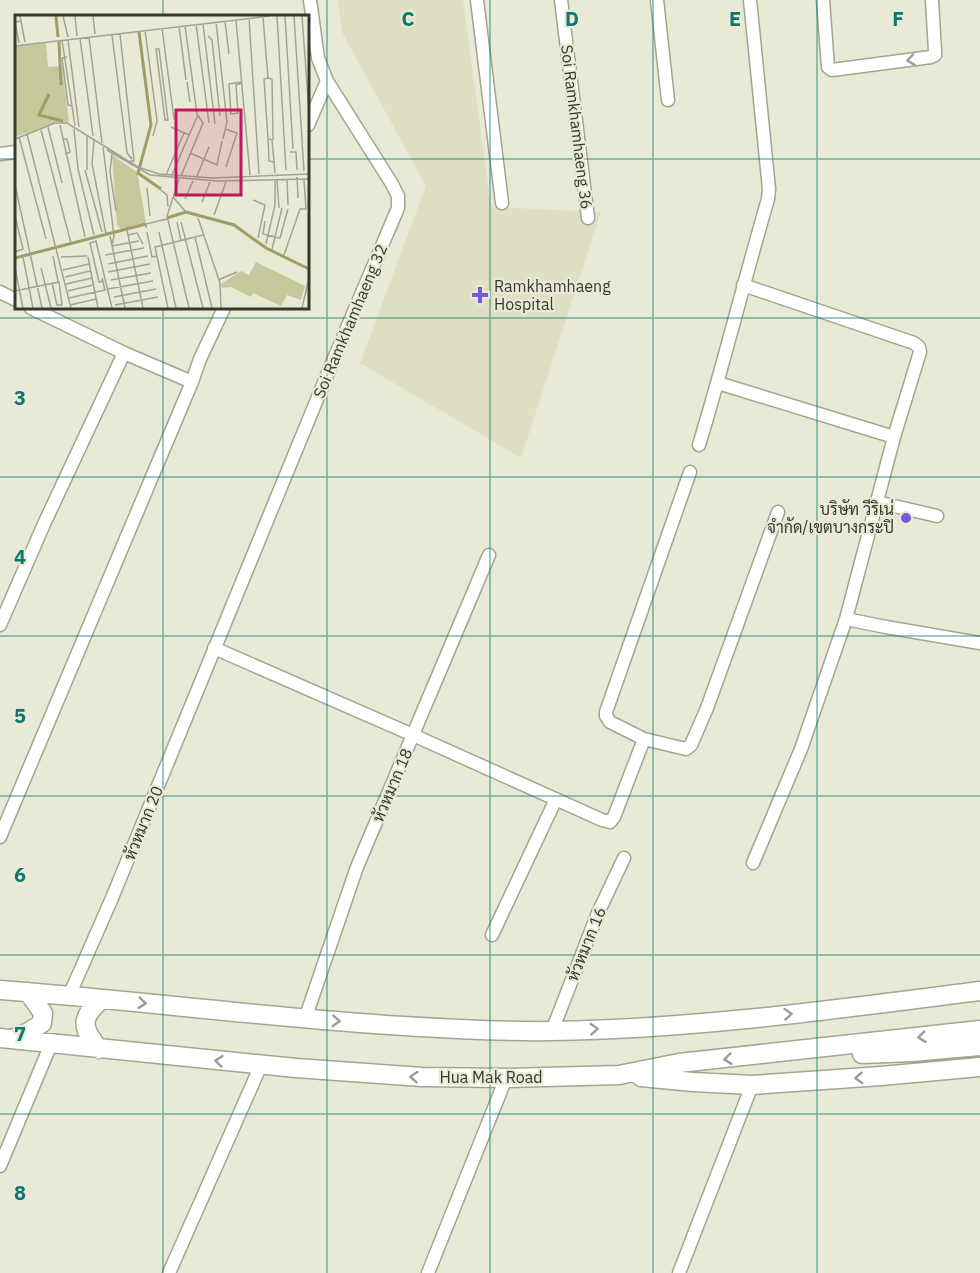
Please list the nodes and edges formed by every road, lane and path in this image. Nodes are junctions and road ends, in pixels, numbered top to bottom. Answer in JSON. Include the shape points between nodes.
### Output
{"nodes":[{"id":1,"x":310,"y":0,"type":"edge"},
{"id":2,"x":477,"y":0,"type":"edge"},
{"id":3,"x":561,"y":0,"type":"edge"},
{"id":4,"x":657,"y":0,"type":"edge"},
{"id":5,"x":750,"y":0,"type":"edge"},
{"id":6,"x":823,"y":0,"type":"edge"},
{"id":7,"x":932,"y":0,"type":"edge"},
{"id":8,"x":327,"y":81,"type":"junction"},
{"id":9,"x":668,"y":100,"type":"dead end"},
{"id":10,"x":309,"y":123,"type":"edge"},
{"id":11,"x":15,"y":152,"type":"edge"},
{"id":12,"x":0,"y":154,"type":"edge"},
{"id":13,"x":502,"y":203,"type":"dead end"},
{"id":14,"x":588,"y":218,"type":"dead end"},
{"id":15,"x":743,"y":285,"type":"junction"},
{"id":16,"x":0,"y":292,"type":"edge"},
{"id":17,"x":15,"y":300,"type":"edge"},
{"id":18,"x":33,"y":309,"type":"edge"},
{"id":19,"x":224,"y":309,"type":"edge"},
{"id":20,"x":124,"y":353,"type":"junction"},
{"id":21,"x":192,"y":382,"type":"junction"},
{"id":22,"x":718,"y":383,"type":"junction"},
{"id":23,"x":894,"y":438,"type":"junction"},
{"id":24,"x":699,"y":445,"type":"dead end"},
{"id":25,"x":690,"y":472,"type":"dead end"},
{"id":26,"x":877,"y":502,"type":"junction"},
{"id":27,"x":778,"y":512,"type":"dead end"},
{"id":28,"x":937,"y":516,"type":"dead end"},
{"id":29,"x":489,"y":555,"type":"dead end"},
{"id":30,"x":846,"y":619,"type":"junction"},
{"id":31,"x":0,"y":625,"type":"edge"},
{"id":32,"x":980,"y":643,"type":"edge"},
{"id":33,"x":214,"y":648,"type":"junction"},
{"id":34,"x":413,"y":735,"type":"junction"},
{"id":35,"x":644,"y":739,"type":"junction"},
{"id":36,"x":556,"y":799,"type":"junction"},
{"id":37,"x":0,"y":837,"type":"edge"},
{"id":38,"x":624,"y":858,"type":"dead end"},
{"id":39,"x":753,"y":862,"type":"dead end"},
{"id":40,"x":492,"y":935,"type":"dead end"},
{"id":41,"x":0,"y":990,"type":"edge"},
{"id":42,"x":980,"y":991,"type":"edge"},
{"id":43,"x":28,"y":992,"type":"junction"},
{"id":44,"x":69,"y":996,"type":"junction"},
{"id":45,"x":102,"y":999,"type":"junction"},
{"id":46,"x":305,"y":1019,"type":"junction"},
{"id":47,"x":980,"y":1030,"type":"edge"},
{"id":48,"x":552,"y":1031,"type":"junction"},
{"id":49,"x":6,"y":1039,"type":"edge"},
{"id":50,"x":51,"y":1044,"type":"junction"},
{"id":51,"x":980,"y":1046,"type":"edge"},
{"id":52,"x":99,"y":1049,"type":"junction"},
{"id":53,"x":796,"y":1051,"type":"junction"},
{"id":54,"x":261,"y":1065,"type":"junction"},
{"id":55,"x":980,"y":1067,"type":"edge"},
{"id":56,"x":619,"y":1075,"type":"junction"},
{"id":57,"x":506,"y":1078,"type":"junction"},
{"id":58,"x":752,"y":1085,"type":"junction"},
{"id":59,"x":0,"y":1166,"type":"edge"},
{"id":60,"x":169,"y":1273,"type":"edge"},
{"id":61,"x":428,"y":1273,"type":"edge"},
{"id":62,"x":679,"y":1273,"type":"edge"}],
"edges":[{"from":1,"to":8,"type":"street","name":"Soi Ramkhamhaeng 32","via":[[318,58]]},
{"from":2,"to":13,"type":"street"},
{"from":3,"to":14,"type":"street","name":"Soi Ramkhamhaeng 36"},
{"from":4,"to":9,"type":"street"},
{"from":5,"to":15,"type":"street","via":[[769,189]]},
{"from":7,"to":6,"type":"street","one_way":true,"via":[[935,55],[832,70],[828,67]]},
{"from":8,"to":10,"type":"street"},
{"from":8,"to":33,"type":"street","name":"Soi Ramkhamhaeng 32","via":[[392,184],[398,208]]},
{"from":11,"to":12,"type":"street"},
{"from":15,"to":22,"type":"street"},
{"from":15,"to":23,"type":"street","via":[[918,347],[920,352]]},
{"from":16,"to":17,"type":"street"},
{"from":18,"to":20,"type":"street"},
{"from":19,"to":21,"type":"street"},
{"from":20,"to":21,"type":"street"},
{"from":20,"to":31,"type":"street"},
{"from":21,"to":37,"type":"street"},
{"from":22,"to":23,"type":"street"},
{"from":22,"to":24,"type":"street"},
{"from":23,"to":26,"type":"street"},
{"from":25,"to":35,"type":"street","via":[[606,712],[610,722]]},
{"from":26,"to":28,"type":"street"},
{"from":26,"to":30,"type":"street"},
{"from":27,"to":35,"type":"street","via":[[691,745],[686,749]]},
{"from":29,"to":34,"type":"street","name":"หัวหมาก 18"},
{"from":30,"to":32,"type":"street"},
{"from":30,"to":39,"type":"street","via":[[801,749]]},
{"from":33,"to":34,"type":"street"},
{"from":33,"to":44,"type":"street","name":"หัวหมาก 20"},
{"from":34,"to":36,"type":"street"},
{"from":34,"to":46,"type":"street","name":"หัวหมาก 18","via":[[357,867]]},
{"from":35,"to":36,"type":"street","via":[[610,822]]},
{"from":36,"to":40,"type":"street"},
{"from":38,"to":48,"type":"street","name":"หัวหมาก 16"},
{"from":41,"to":43,"type":"main road"},
{"from":48,"to":42,"type":"main road","one_way":true,"via":[[721,1021]]},
{"from":43,"to":44,"type":"main road"},
{"from":43,"to":49,"type":"main road","via":[[43,1013],[42,1023]]},
{"from":44,"to":45,"type":"main road"},
{"from":45,"to":46,"type":"main road","one_way":true},
{"from":45,"to":52,"type":"main road","via":[[87,1015],[85,1027]]},
{"from":46,"to":48,"type":"main road","one_way":true},
{"from":47,"to":53,"type":"main road","name":"Hua Mak Road","one_way":true},
{"from":49,"to":50,"type":"main road","name":"Hua Mak Road"},
{"from":50,"to":52,"type":"main road","name":"Hua Mak Road"},
{"from":50,"to":59,"type":"street"},
{"from":51,"to":53,"type":"main road","via":[[836,1055]]},
{"from":54,"to":52,"type":"main road","name":"Hua Mak Road","one_way":true},
{"from":53,"to":56,"type":"main road","name":"Hua Mak Road","one_way":true,"via":[[679,1063]]},
{"from":57,"to":54,"type":"main road","name":"Hua Mak Road","one_way":true,"via":[[422,1077]]},
{"from":54,"to":60,"type":"street"},
{"from":55,"to":58,"type":"main road","one_way":true},
{"from":56,"to":57,"type":"main road","name":"Hua Mak Road"},
{"from":56,"to":58,"type":"main road"},
{"from":57,"to":61,"type":"street"},
{"from":58,"to":62,"type":"street"}]}
